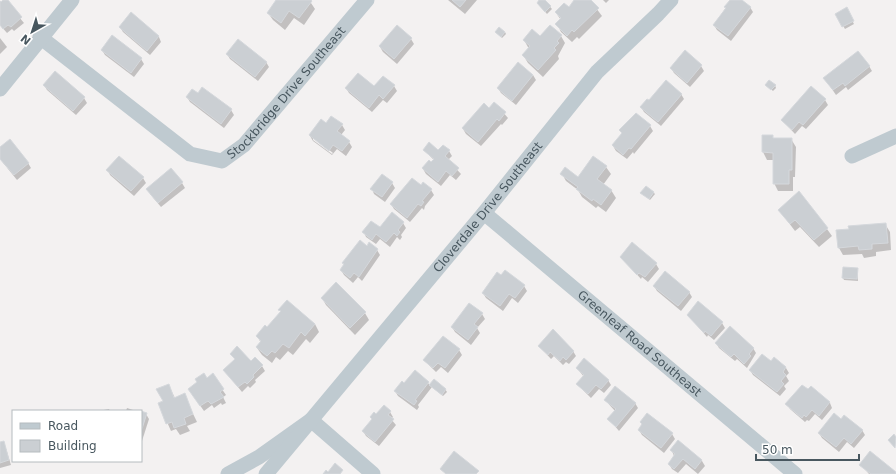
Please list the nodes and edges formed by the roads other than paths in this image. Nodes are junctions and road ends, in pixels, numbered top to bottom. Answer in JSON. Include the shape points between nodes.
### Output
{"nodes":[{"id":1,"x":72,"y":0,"type":"edge"},
{"id":2,"x":367,"y":0,"type":"edge"},
{"id":3,"x":671,"y":0,"type":"edge"},
{"id":4,"x":40,"y":37,"type":"junction"},
{"id":5,"x":0,"y":89,"type":"edge"},
{"id":6,"x":896,"y":136,"type":"edge"},
{"id":7,"x":852,"y":156,"type":"dead end"},
{"id":8,"x":484,"y":213,"type":"junction"},
{"id":9,"x":311,"y":420,"type":"junction"},
{"id":10,"x":228,"y":474,"type":"edge"},
{"id":11,"x":266,"y":474,"type":"edge"},
{"id":12,"x":373,"y":474,"type":"edge"},
{"id":13,"x":795,"y":474,"type":"edge"}],
"edges":[{"from":1,"to":4,"type":"street"},
{"from":2,"to":4,"type":"street","name":"Stockbridge Drive Southeast","via":[[244,145],[222,161],[190,154]]},
{"from":3,"to":8,"type":"street","name":"Cloverdale Drive Southeast","via":[[597,72]]},
{"from":4,"to":5,"type":"street"},
{"from":6,"to":7,"type":"street"},
{"from":8,"to":9,"type":"street","name":"Cloverdale Drive Southeast"},
{"from":8,"to":13,"type":"street","name":"Greenleaf Road Southeast"},
{"from":9,"to":10,"type":"street","name":"Cloverdale Drive Southeast","via":[[259,457]]},
{"from":9,"to":11,"type":"street","name":"Cloverdale Drive Southeast"},
{"from":9,"to":12,"type":"street"}]}
